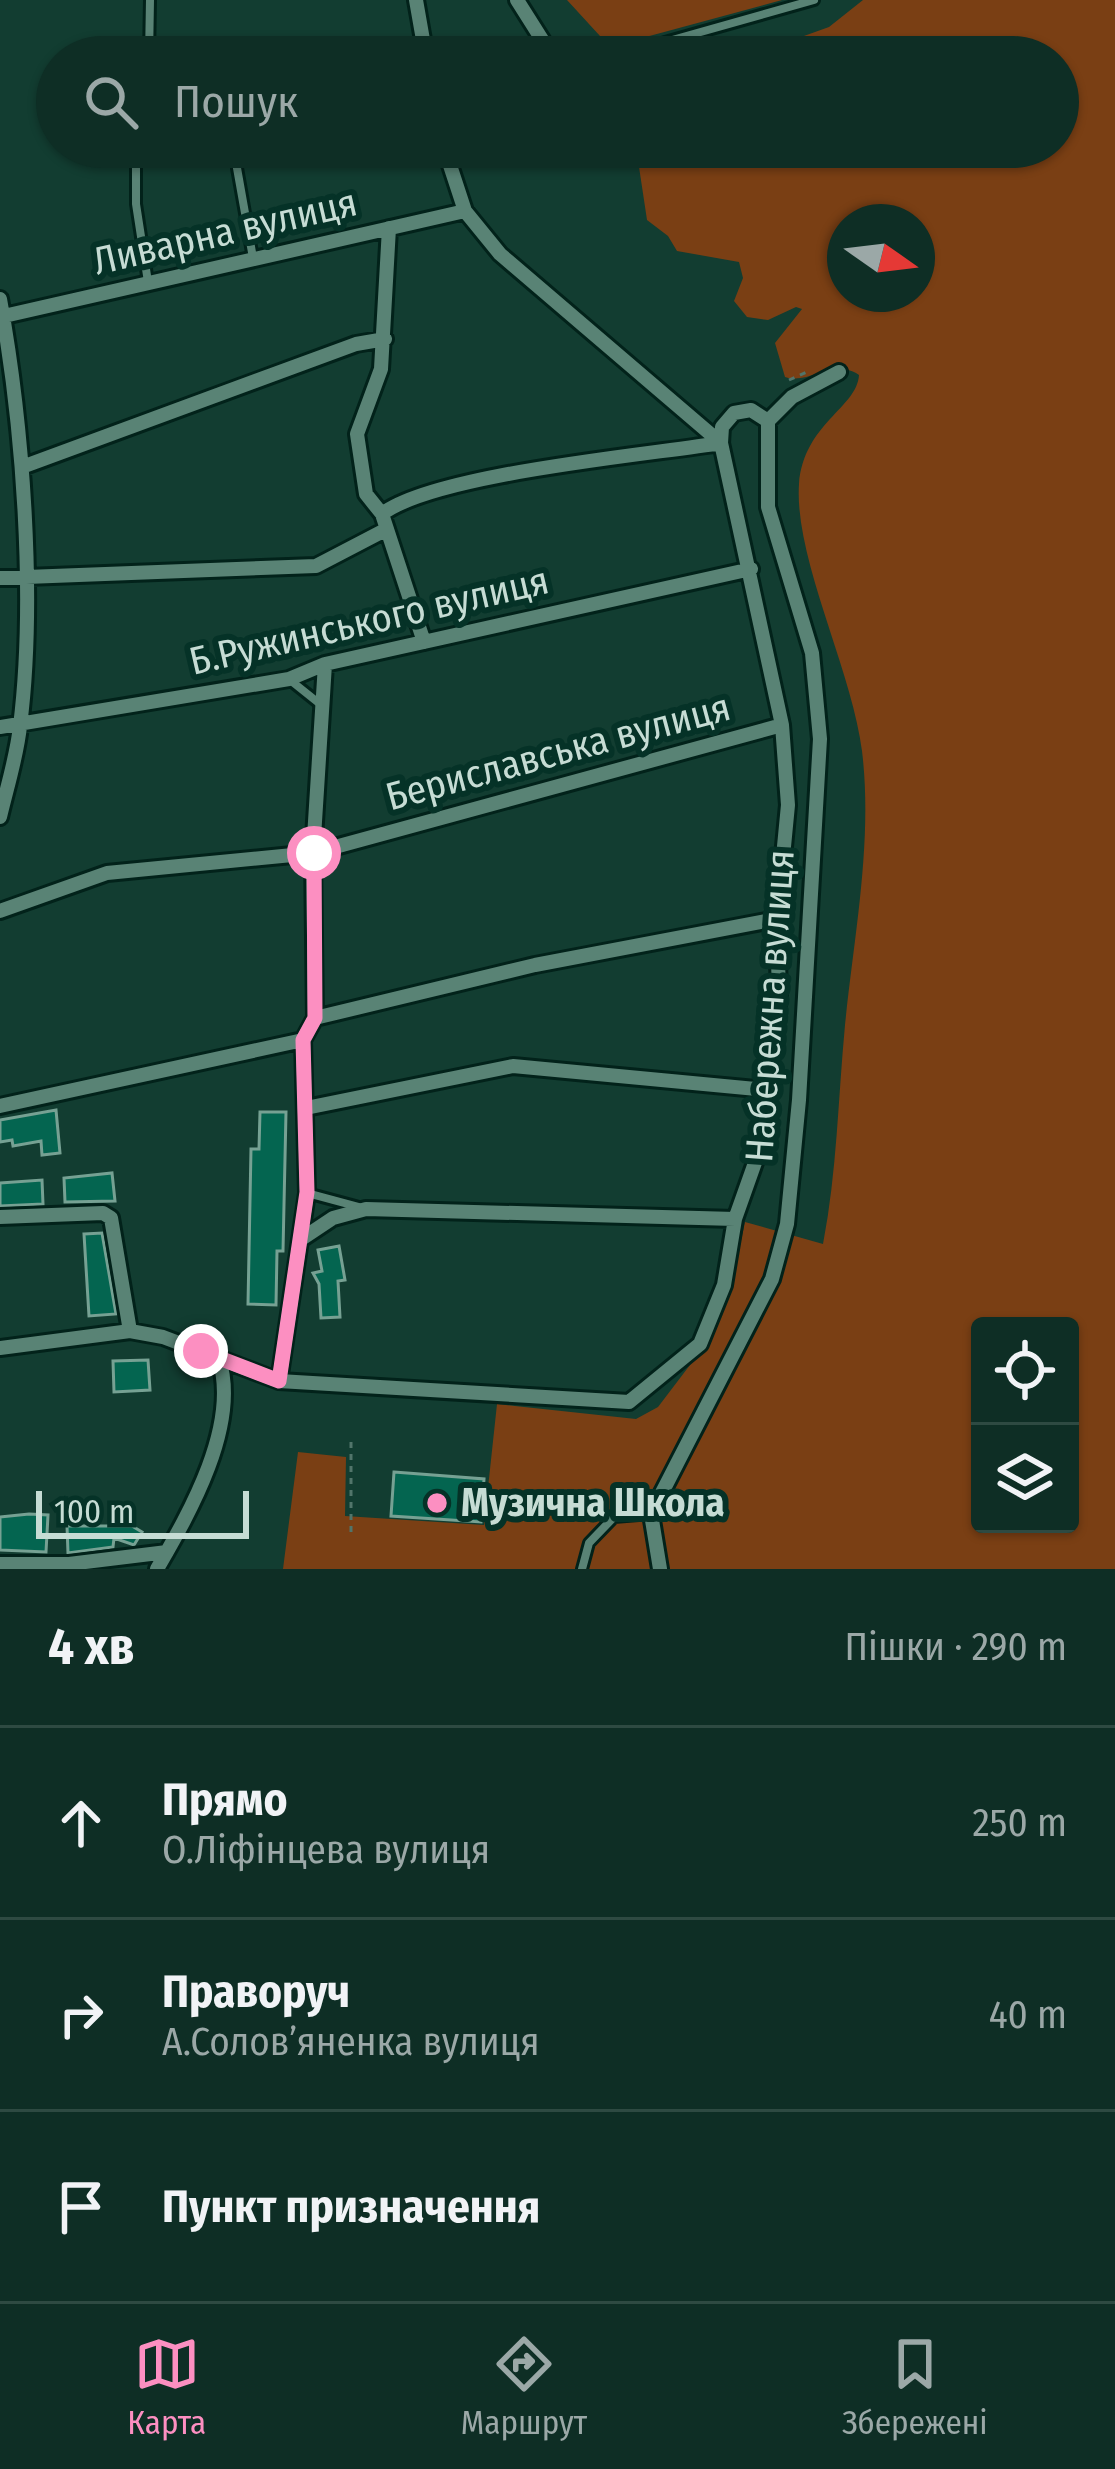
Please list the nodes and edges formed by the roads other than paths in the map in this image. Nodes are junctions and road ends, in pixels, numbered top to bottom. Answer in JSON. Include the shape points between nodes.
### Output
{"nodes":[{"id":1,"x":150,"y":0,"type":"edge"},
{"id":2,"x":416,"y":0,"type":"edge"},
{"id":3,"x":518,"y":0,"type":"edge"},
{"id":4,"x":814,"y":0,"type":"edge"},
{"id":5,"x":149,"y":36,"type":"edge"},
{"id":6,"x":422,"y":36,"type":"edge"},
{"id":7,"x":540,"y":36,"type":"edge"},
{"id":8,"x":686,"y":36,"type":"edge"},
{"id":9,"x":136,"y":168,"type":"edge"},
{"id":10,"x":237,"y":168,"type":"dead end"},
{"id":11,"x":451,"y":168,"type":"edge"},
{"id":12,"x":464,"y":211,"type":"junction"},
{"id":13,"x":389,"y":228,"type":"junction"},
{"id":14,"x":254,"y":260,"type":"junction"},
{"id":15,"x":148,"y":284,"type":"junction"},
{"id":16,"x":0,"y":299,"type":"edge"},
{"id":17,"x":2,"y":317,"type":"edge"},
{"id":18,"x":386,"y":339,"type":"junction"},
{"id":19,"x":838,"y":372,"type":"dead end"},
{"id":20,"x":768,"y":421,"type":"junction"},
{"id":21,"x":721,"y":442,"type":"junction"},
{"id":22,"x":22,"y":467,"type":"junction"},
{"id":23,"x":385,"y":521,"type":"junction"},
{"id":24,"x":751,"y":569,"type":"junction"},
{"id":25,"x":24,"y":577,"type":"junction"},
{"id":26,"x":0,"y":578,"type":"edge"},
{"id":27,"x":424,"y":642,"type":"junction"},
{"id":28,"x":325,"y":664,"type":"junction"},
{"id":29,"x":289,"y":679,"type":"junction"},
{"id":30,"x":322,"y":706,"type":"junction"},
{"id":31,"x":782,"y":725,"type":"junction"},
{"id":32,"x":20,"y":726,"type":"junction"},
{"id":33,"x":0,"y":727,"type":"edge"},
{"id":34,"x":0,"y":817,"type":"edge"},
{"id":35,"x":314,"y":853,"type":"junction"},
{"id":36,"x":0,"y":911,"type":"edge"},
{"id":37,"x":778,"y":919,"type":"junction"},
{"id":38,"x":315,"y":1018,"type":"junction"},
{"id":39,"x":303,"y":1040,"type":"junction"},
{"id":40,"x":767,"y":1090,"type":"junction"},
{"id":41,"x":0,"y":1106,"type":"edge"},
{"id":42,"x":306,"y":1108,"type":"junction"},
{"id":43,"x":307,"y":1192,"type":"junction"},
{"id":44,"x":366,"y":1209,"type":"junction"},
{"id":45,"x":0,"y":1216,"type":"edge"},
{"id":46,"x":735,"y":1219,"type":"junction"},
{"id":47,"x":303,"y":1238,"type":"junction"},
{"id":48,"x":130,"y":1331,"type":"junction"},
{"id":49,"x":0,"y":1348,"type":"edge"},
{"id":50,"x":219,"y":1359,"type":"junction"},
{"id":51,"x":279,"y":1381,"type":"junction"},
{"id":52,"x":651,"y":1514,"type":"junction"},
{"id":53,"x":167,"y":1552,"type":"junction"},
{"id":54,"x":0,"y":1564,"type":"edge"},
{"id":55,"x":17,"y":1567,"type":"edge"},
{"id":56,"x":157,"y":1569,"type":"edge"},
{"id":57,"x":581,"y":1569,"type":"edge"},
{"id":58,"x":660,"y":1569,"type":"edge"}],
"edges":[{"from":1,"to":5,"type":"lane"},
{"from":2,"to":6,"type":"street"},
{"from":3,"to":7,"type":"street"},
{"from":4,"to":8,"type":"lane"},
{"from":9,"to":15,"type":"lane"},
{"from":10,"to":14,"type":"lane"},
{"from":11,"to":12,"type":"street"},
{"from":12,"to":13,"type":"street","name":"Ливарна вулиця"},
{"from":12,"to":21,"type":"street","via":[[500,254]]},
{"from":13,"to":14,"type":"street","name":"Ливарна вулиця"},
{"from":13,"to":18,"type":"street"},
{"from":14,"to":15,"type":"street","name":"Ливарна вулиця"},
{"from":15,"to":17,"type":"street","name":"Ливарна вулиця"},
{"from":16,"to":17,"type":"street"},
{"from":17,"to":22,"type":"street"},
{"from":18,"to":22,"type":"street"},
{"from":18,"to":23,"type":"street","via":[[357,434],[365,494]]},
{"from":19,"to":20,"type":"street"},
{"from":20,"to":21,"type":"street","via":[[751,410],[734,413]]},
{"from":20,"to":52,"type":"street","name":"Набережна вулиця","via":[[768,507],[812,653],[820,739],[787,1224],[772,1279]]},
{"from":21,"to":23,"type":"street","via":[[463,484],[402,499]]},
{"from":21,"to":24,"type":"street"},
{"from":22,"to":25,"type":"street"},
{"from":23,"to":25,"type":"street","via":[[316,566]]},
{"from":23,"to":27,"type":"street"},
{"from":24,"to":27,"type":"street","name":"Б.Ружинського вулиця"},
{"from":24,"to":31,"type":"street"},
{"from":25,"to":26,"type":"street"},
{"from":25,"to":32,"type":"street"},
{"from":27,"to":28,"type":"street","name":"Б.Ружинського вулиця"},
{"from":28,"to":29,"type":"street","name":"Б.Ружинського вулиця"},
{"from":28,"to":30,"type":"street"},
{"from":29,"to":30,"type":"lane"},
{"from":29,"to":32,"type":"street","name":"Б.Ружинського вулиця"},
{"from":30,"to":35,"type":"street"},
{"from":31,"to":35,"type":"street","name":"Бериславська вулиця"},
{"from":31,"to":37,"type":"street","via":[[788,805]]},
{"from":32,"to":33,"type":"street","name":"Б.Ружинського вулиця"},
{"from":32,"to":34,"type":"street"},
{"from":35,"to":36,"type":"street","name":"Бериславська вулиця","via":[[107,873]]},
{"from":35,"to":38,"type":"street"},
{"from":37,"to":38,"type":"street"},
{"from":37,"to":40,"type":"street","via":[[779,998]]},
{"from":38,"to":39,"type":"street"},
{"from":39,"to":41,"type":"street"},
{"from":39,"to":42,"type":"street"},
{"from":40,"to":42,"type":"street","via":[[513,1066]]},
{"from":40,"to":46,"type":"street","via":[[758,1157]]},
{"from":42,"to":43,"type":"street"},
{"from":43,"to":44,"type":"lane"},
{"from":43,"to":47,"type":"street"},
{"from":44,"to":46,"type":"street"},
{"from":44,"to":47,"type":"street"},
{"from":45,"to":48,"type":"street","via":[[111,1218]]},
{"from":46,"to":51,"type":"street","via":[[724,1285],[700,1344],[629,1402]]},
{"from":47,"to":51,"type":"street"},
{"from":48,"to":49,"type":"street"},
{"from":48,"to":50,"type":"street"},
{"from":50,"to":51,"type":"street"},
{"from":50,"to":53,"type":"street","via":[[225,1411]]},
{"from":52,"to":57,"type":"lane","via":[[614,1516],[589,1543]]},
{"from":52,"to":58,"type":"street"},
{"from":53,"to":55,"type":"street"},
{"from":53,"to":56,"type":"street"},
{"from":54,"to":55,"type":"street"}]}
